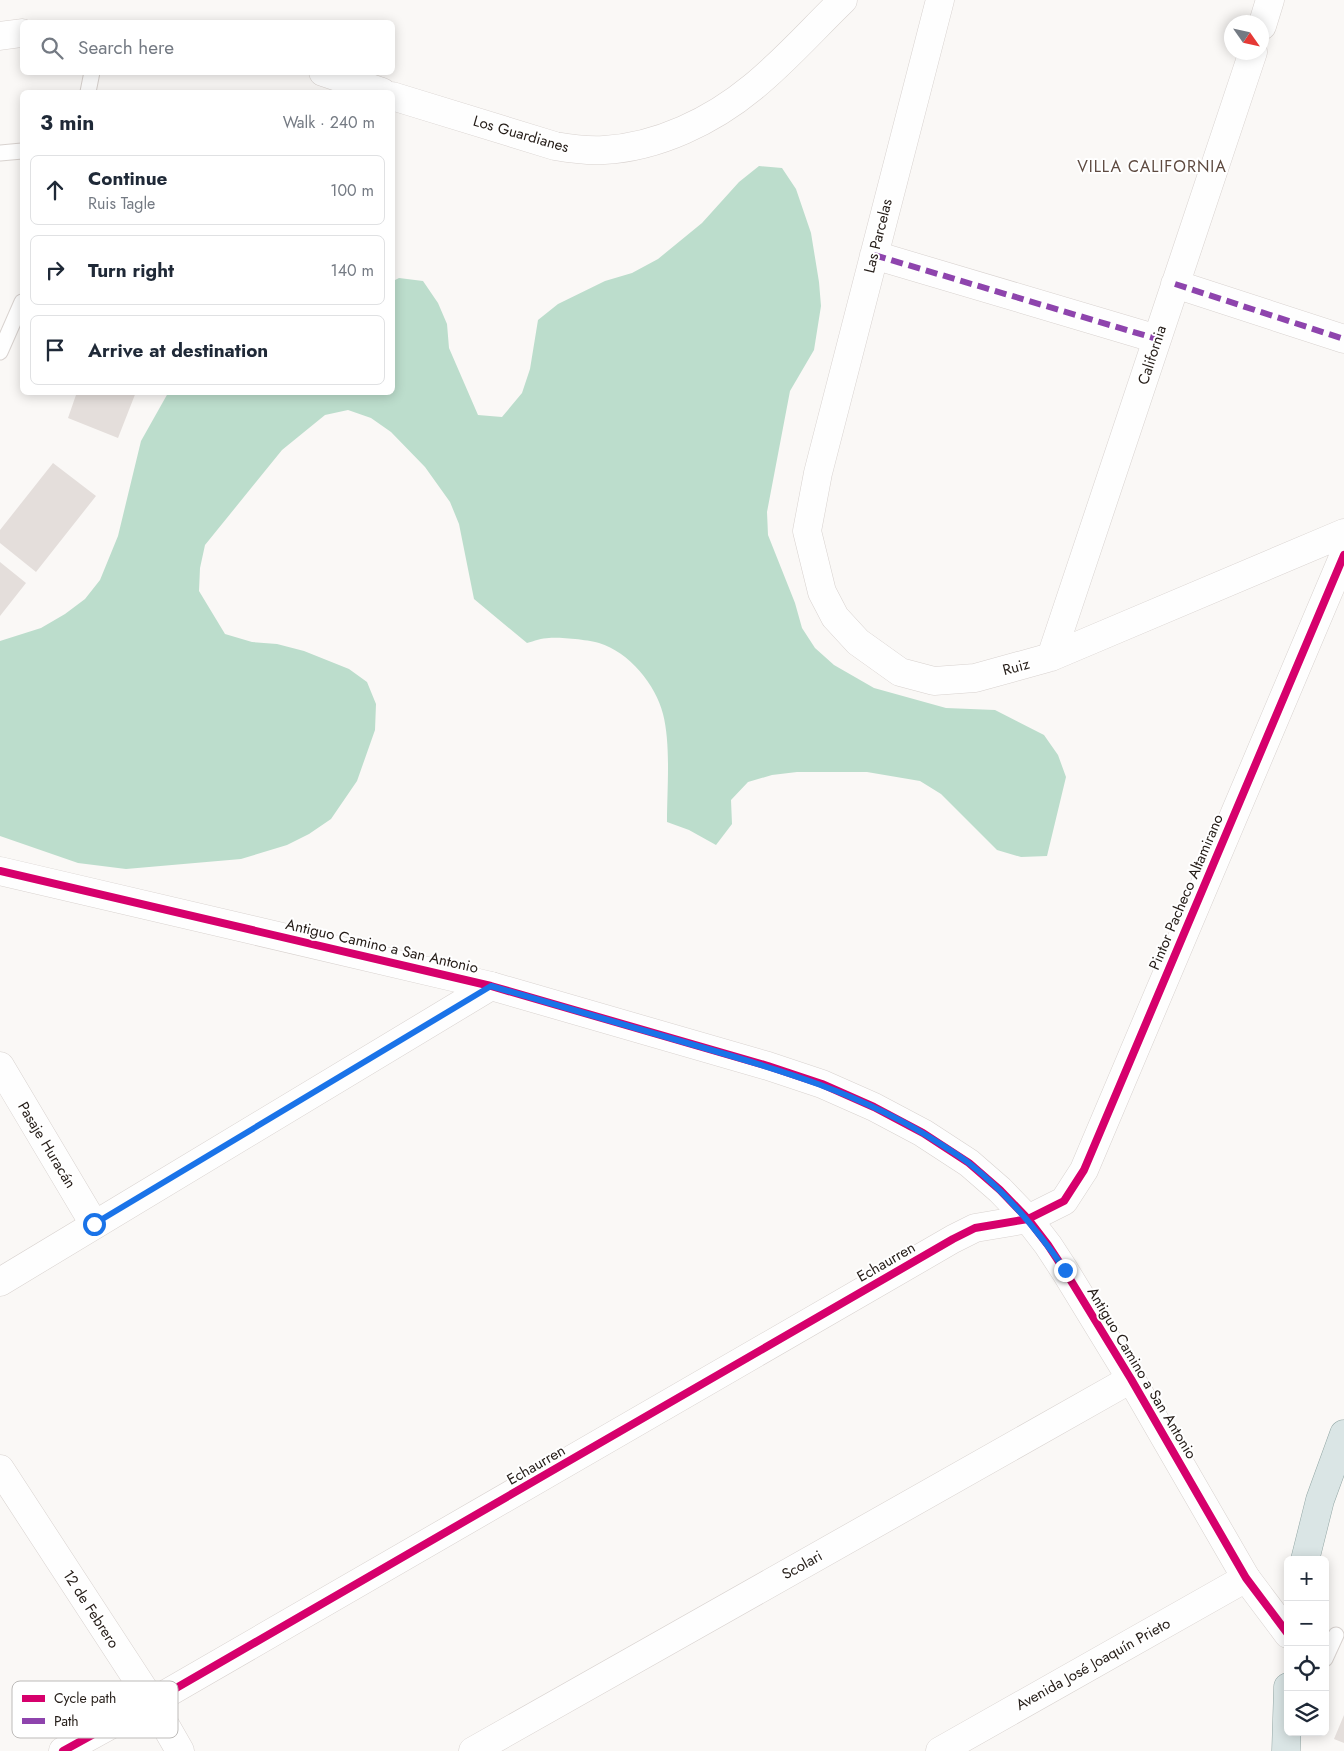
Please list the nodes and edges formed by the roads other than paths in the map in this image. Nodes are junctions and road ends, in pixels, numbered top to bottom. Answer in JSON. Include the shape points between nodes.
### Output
{"nodes":[{"id":1,"x":843,"y":0,"type":"edge"},
{"id":2,"x":940,"y":0,"type":"edge"},
{"id":3,"x":1270,"y":0,"type":"edge"},
{"id":4,"x":1265,"y":15,"type":"edge"},
{"id":5,"x":20,"y":33,"type":"edge"},
{"id":6,"x":0,"y":36,"type":"edge"},
{"id":7,"x":1250,"y":60,"type":"edge"},
{"id":8,"x":91,"y":75,"type":"edge"},
{"id":9,"x":332,"y":75,"type":"edge"},
{"id":10,"x":88,"y":90,"type":"edge"},
{"id":11,"x":376,"y":90,"type":"edge"},
{"id":12,"x":395,"y":97,"type":"edge"},
{"id":13,"x":20,"y":151,"type":"edge"},
{"id":14,"x":0,"y":153,"type":"edge"},
{"id":15,"x":874,"y":255,"type":"junction"},
{"id":16,"x":1176,"y":284,"type":"junction"},
{"id":17,"x":20,"y":307,"type":"edge"},
{"id":18,"x":1157,"y":339,"type":"junction"},
{"id":19,"x":1344,"y":339,"type":"edge"},
{"id":20,"x":0,"y":352,"type":"edge"},
{"id":21,"x":818,"y":473,"type":"joint"},
{"id":22,"x":1344,"y":533,"type":"edge"},
{"id":23,"x":1344,"y":555,"type":"edge"},
{"id":24,"x":1051,"y":657,"type":"junction"},
{"id":25,"x":0,"y":871,"type":"edge"},
{"id":26,"x":491,"y":986,"type":"junction"},
{"id":27,"x":0,"y":1066,"type":"edge"},
{"id":28,"x":1028,"y":1220,"type":"junction"},
{"id":29,"x":94,"y":1224,"type":"junction"},
{"id":30,"x":0,"y":1282,"type":"edge"},
{"id":31,"x":1131,"y":1379,"type":"junction"},
{"id":32,"x":1344,"y":1434,"type":"edge"},
{"id":33,"x":0,"y":1469,"type":"edge"},
{"id":34,"x":1306,"y":1556,"type":"edge"},
{"id":35,"x":1246,"y":1578,"type":"junction"},
{"id":36,"x":1284,"y":1629,"type":"edge"},
{"id":37,"x":1336,"y":1635,"type":"dead end"},
{"id":38,"x":1329,"y":1650,"type":"edge"},
{"id":39,"x":138,"y":1681,"type":"edge"},
{"id":40,"x":178,"y":1687,"type":"edge"},
{"id":41,"x":1288,"y":1691,"type":"edge"},
{"id":42,"x":87,"y":1738,"type":"edge"},
{"id":43,"x":173,"y":1738,"type":"edge"},
{"id":44,"x":1288,"y":1742,"type":"edge"},
{"id":45,"x":63,"y":1751,"type":"edge"},
{"id":46,"x":180,"y":1751,"type":"edge"},
{"id":47,"x":473,"y":1751,"type":"edge"},
{"id":48,"x":940,"y":1751,"type":"edge"}],
"edges":[{"from":1,"to":12,"type":"street","name":"Los Guardianes","via":[[753,87],[727,107],[675,133],[627,148],[587,150],[555,146]]},
{"from":2,"to":15,"type":"street","name":"Las Parcelas"},
{"from":3,"to":4,"type":"street"},
{"from":5,"to":6,"type":"street"},
{"from":7,"to":16,"type":"street","name":"California"},
{"from":8,"to":10,"type":"lane"},
{"from":9,"to":11,"type":"street"},
{"from":13,"to":14,"type":"lane"},
{"from":15,"to":18,"type":"street"},
{"from":15,"to":21,"type":"street","name":"Las Parcelas"},
{"from":16,"to":18,"type":"street","name":"California"},
{"from":16,"to":19,"type":"street"},
{"from":17,"to":20,"type":"lane"},
{"from":18,"to":24,"type":"street","name":"California"},
{"from":21,"to":24,"type":"street","name":"Ruiz","via":[[807,532],[822,592],[835,617],[858,642],[900,672],[934,681],[975,678]]},
{"from":22,"to":24,"type":"street","name":"Ruiz"},
{"from":23,"to":28,"type":"street","name":"Pintor Pacheco Altamirano","via":[[1084,1170],[1064,1201]]},
{"from":25,"to":26,"type":"street","name":"Antiguo Camino a San Antonio"},
{"from":26,"to":28,"type":"street","name":"Antiguo Camino a San Antonio","via":[[822,1084],[923,1133],[969,1163]]},
{"from":26,"to":29,"type":"street"},
{"from":27,"to":29,"type":"street","name":"Pasaje Huracán"},
{"from":28,"to":31,"type":"street","name":"Antiguo Camino a San Antonio","via":[[1065,1270]]},
{"from":28,"to":40,"type":"street","name":"Echaurren","via":[[975,1228],[953,1239]]},
{"from":29,"to":30,"type":"street"},
{"from":31,"to":35,"type":"street","name":"Antiguo Camino a San Antonio"},
{"from":31,"to":47,"type":"street","name":"Scolari"},
{"from":32,"to":34,"type":"main road","via":[[1320,1500]]},
{"from":33,"to":39,"type":"street","name":"12 de Febrero"},
{"from":35,"to":36,"type":"street","name":"Antiguo Camino a San Antonio"},
{"from":35,"to":48,"type":"street","name":"Avenida José Joaquín Prieto"},
{"from":37,"to":38,"type":"lane"},
{"from":41,"to":44,"type":"main road"},
{"from":42,"to":45,"type":"street","name":"Echaurren"},
{"from":43,"to":46,"type":"street","name":"12 de Febrero"}]}
